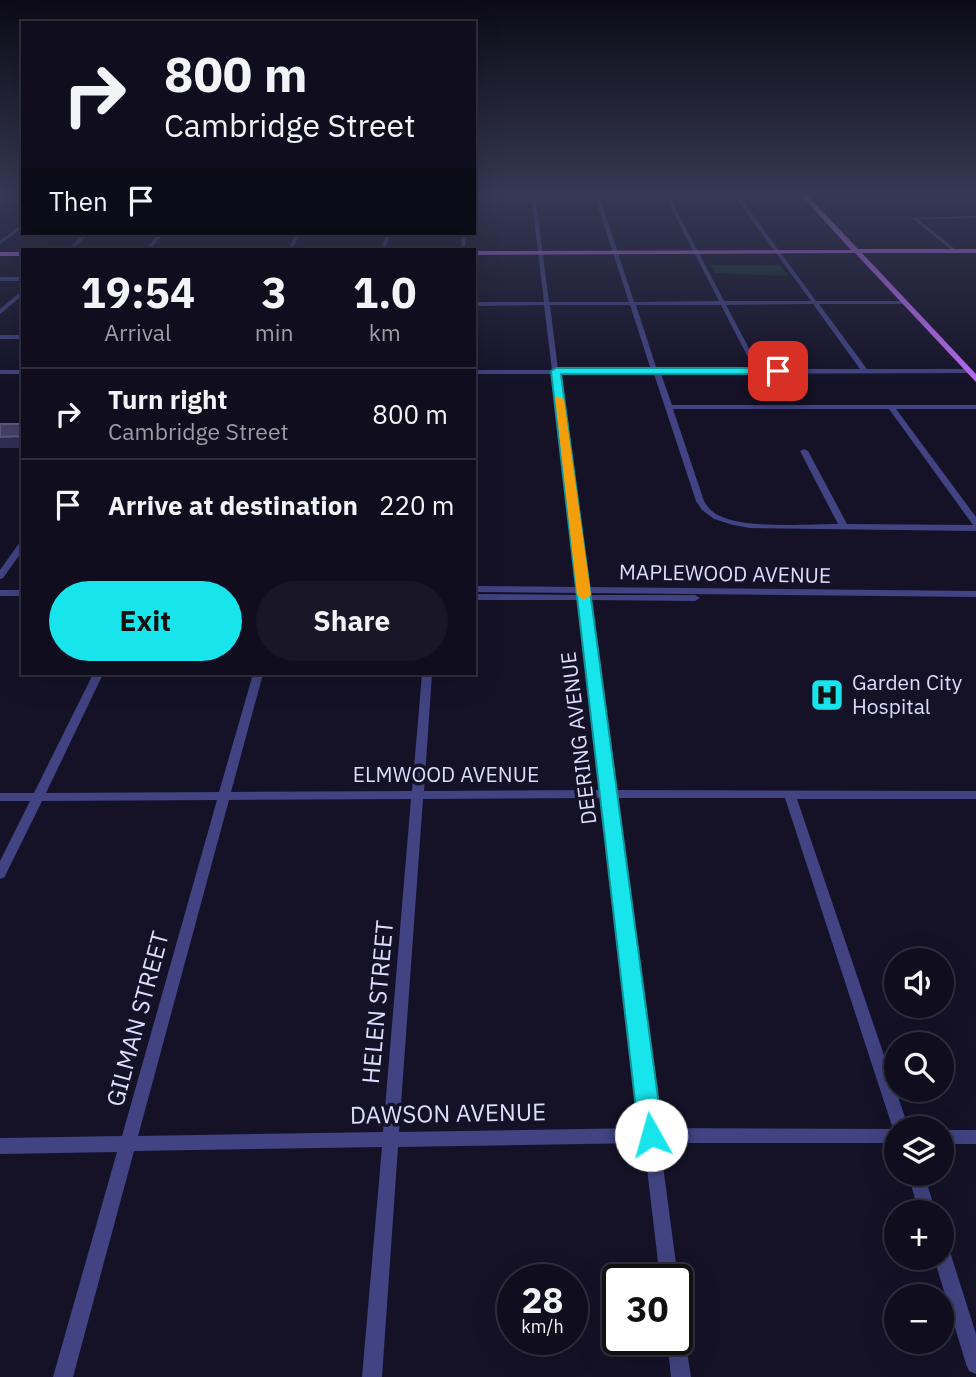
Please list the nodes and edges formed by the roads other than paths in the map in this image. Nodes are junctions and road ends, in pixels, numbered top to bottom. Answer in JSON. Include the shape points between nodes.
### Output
{"nodes":[{"id":1,"x":542,"y":257,"type":"edge"},
{"id":2,"x":617,"y":257,"type":"edge"},
{"id":3,"x":699,"y":257,"type":"edge"},
{"id":4,"x":781,"y":257,"type":"edge"},
{"id":5,"x":861,"y":257,"type":"edge"},
{"id":6,"x":0,"y":279,"type":"edge"},
{"id":7,"x":21,"y":279,"type":"edge"},
{"id":8,"x":21,"y":293,"type":"edge"},
{"id":9,"x":814,"y":302,"type":"junction"},
{"id":10,"x":903,"y":302,"type":"junction"},
{"id":11,"x":632,"y":303,"type":"junction"},
{"id":12,"x":723,"y":303,"type":"junction"},
{"id":13,"x":476,"y":304,"type":"edge"},
{"id":14,"x":547,"y":304,"type":"junction"},
{"id":15,"x":4,"y":306,"type":"edge"},
{"id":16,"x":0,"y":312,"type":"edge"},
{"id":17,"x":0,"y":337,"type":"edge"},
{"id":18,"x":21,"y":337,"type":"edge"},
{"id":19,"x":976,"y":365,"type":"edge"},
{"id":20,"x":965,"y":368,"type":"junction"},
{"id":21,"x":556,"y":371,"type":"junction"},
{"id":22,"x":656,"y":371,"type":"junction"},
{"id":23,"x":758,"y":371,"type":"junction"},
{"id":24,"x":865,"y":371,"type":"junction"},
{"id":25,"x":0,"y":372,"type":"edge"},
{"id":26,"x":21,"y":372,"type":"edge"},
{"id":27,"x":476,"y":372,"type":"edge"},
{"id":28,"x":976,"y":379,"type":"edge"},
{"id":29,"x":669,"y":407,"type":"junction"},
{"id":30,"x":891,"y":407,"type":"junction"},
{"id":31,"x":976,"y":407,"type":"edge"},
{"id":32,"x":804,"y":451,"type":"dead end"},
{"id":33,"x":976,"y":525,"type":"edge"},
{"id":34,"x":844,"y":527,"type":"junction"},
{"id":35,"x":21,"y":547,"type":"edge"},
{"id":36,"x":0,"y":576,"type":"edge"},
{"id":37,"x":0,"y":586,"type":"edge"},
{"id":38,"x":21,"y":586,"type":"edge"},
{"id":39,"x":476,"y":589,"type":"edge"},
{"id":40,"x":0,"y":593,"type":"edge"},
{"id":41,"x":21,"y":593,"type":"edge"},
{"id":42,"x":584,"y":594,"type":"junction"},
{"id":43,"x":976,"y":594,"type":"edge"},
{"id":44,"x":878,"y":596,"type":"junction"},
{"id":45,"x":476,"y":597,"type":"edge"},
{"id":46,"x":976,"y":601,"type":"edge"},
{"id":47,"x":98,"y":675,"type":"edge"},
{"id":48,"x":258,"y":675,"type":"edge"},
{"id":49,"x":427,"y":675,"type":"edge"},
{"id":50,"x":610,"y":794,"type":"junction"},
{"id":51,"x":417,"y":795,"type":"junction"},
{"id":52,"x":790,"y":795,"type":"junction"},
{"id":53,"x":976,"y":795,"type":"edge"},
{"id":54,"x":223,"y":796,"type":"junction"},
{"id":55,"x":0,"y":797,"type":"edge"},
{"id":56,"x":38,"y":797,"type":"junction"},
{"id":57,"x":0,"y":874,"type":"edge"},
{"id":58,"x":897,"y":1116,"type":"edge"},
{"id":59,"x":651,"y":1135,"type":"junction"},
{"id":60,"x":884,"y":1136,"type":"edge"},
{"id":61,"x":954,"y":1137,"type":"edge"},
{"id":62,"x":976,"y":1137,"type":"edge"},
{"id":63,"x":389,"y":1140,"type":"junction"},
{"id":64,"x":128,"y":1143,"type":"junction"},
{"id":65,"x":0,"y":1146,"type":"edge"},
{"id":66,"x":667,"y":1264,"type":"edge"},
{"id":67,"x":947,"y":1270,"type":"edge"},
{"id":68,"x":678,"y":1355,"type":"edge"},
{"id":69,"x":976,"y":1364,"type":"edge"},
{"id":70,"x":63,"y":1377,"type":"edge"},
{"id":71,"x":372,"y":1377,"type":"edge"},
{"id":72,"x":681,"y":1377,"type":"edge"}],
"edges":[{"from":1,"to":14,"type":"street","name":"DEERING AVENUE"},
{"from":2,"to":11,"type":"street"},
{"from":3,"to":12,"type":"street"},
{"from":4,"to":9,"type":"street"},
{"from":5,"to":10,"type":"main road"},
{"from":6,"to":7,"type":"street"},
{"from":8,"to":15,"type":"street"},
{"from":9,"to":10,"type":"street"},
{"from":9,"to":12,"type":"street"},
{"from":9,"to":24,"type":"street"},
{"from":10,"to":20,"type":"main road"},
{"from":11,"to":12,"type":"street"},
{"from":11,"to":14,"type":"street"},
{"from":11,"to":22,"type":"street"},
{"from":12,"to":23,"type":"street"},
{"from":13,"to":14,"type":"street"},
{"from":14,"to":21,"type":"street","name":"DEERING AVENUE"},
{"from":15,"to":16,"type":"street"},
{"from":17,"to":18,"type":"street"},
{"from":19,"to":20,"type":"street"},
{"from":20,"to":24,"type":"street"},
{"from":20,"to":28,"type":"main road"},
{"from":21,"to":22,"type":"street"},
{"from":21,"to":27,"type":"street"},
{"from":21,"to":42,"type":"street","name":"DEERING AVENUE"},
{"from":22,"to":23,"type":"street"},
{"from":22,"to":29,"type":"street"},
{"from":23,"to":24,"type":"street"},
{"from":25,"to":26,"type":"street"},
{"from":29,"to":30,"type":"street"},
{"from":29,"to":34,"type":"street","via":[[706,510],[719,518],[758,526]]},
{"from":30,"to":31,"type":"street"},
{"from":30,"to":33,"type":"street"},
{"from":32,"to":34,"type":"street"},
{"from":33,"to":34,"type":"street"},
{"from":35,"to":36,"type":"street"},
{"from":37,"to":38,"type":"street"},
{"from":39,"to":42,"type":"street","name":"MAPLEWOOD AVENUE"},
{"from":40,"to":41,"type":"street"},
{"from":42,"to":44,"type":"street","name":"MAPLEWOOD AVENUE"},
{"from":42,"to":45,"type":"street","name":"MAPLEWOOD AVENUE"},
{"from":42,"to":50,"type":"street","name":"DEERING AVENUE"},
{"from":43,"to":44,"type":"street","name":"MAPLEWOOD AVENUE"},
{"from":44,"to":46,"type":"street","name":"MAPLEWOOD AVENUE"},
{"from":47,"to":56,"type":"street"},
{"from":48,"to":54,"type":"street","name":"GILMAN STREET"},
{"from":49,"to":51,"type":"street","name":"HELEN STREET"},
{"from":50,"to":51,"type":"street","name":"ELMWOOD AVENUE"},
{"from":50,"to":52,"type":"street","name":"ELMWOOD AVENUE"},
{"from":50,"to":59,"type":"street","name":"DEERING AVENUE"},
{"from":51,"to":54,"type":"street","name":"ELMWOOD AVENUE"},
{"from":51,"to":63,"type":"street","name":"HELEN STREET"},
{"from":52,"to":53,"type":"street","name":"ELMWOOD AVENUE"},
{"from":52,"to":58,"type":"street"},
{"from":54,"to":56,"type":"street","name":"ELMWOOD AVENUE"},
{"from":54,"to":64,"type":"street","name":"GILMAN STREET"},
{"from":55,"to":56,"type":"street","name":"ELMWOOD AVENUE"},
{"from":56,"to":57,"type":"street"},
{"from":59,"to":60,"type":"street","name":"DAWSON AVENUE"},
{"from":59,"to":63,"type":"street","name":"DAWSON AVENUE"},
{"from":59,"to":66,"type":"street","name":"DEERING AVENUE"},
{"from":61,"to":62,"type":"street"},
{"from":63,"to":64,"type":"street","name":"DAWSON AVENUE"},
{"from":63,"to":71,"type":"street","name":"HELEN STREET"},
{"from":64,"to":65,"type":"street","name":"DAWSON AVENUE"},
{"from":64,"to":70,"type":"street","name":"GILMAN STREET"},
{"from":67,"to":69,"type":"street"},
{"from":68,"to":72,"type":"street"}]}
